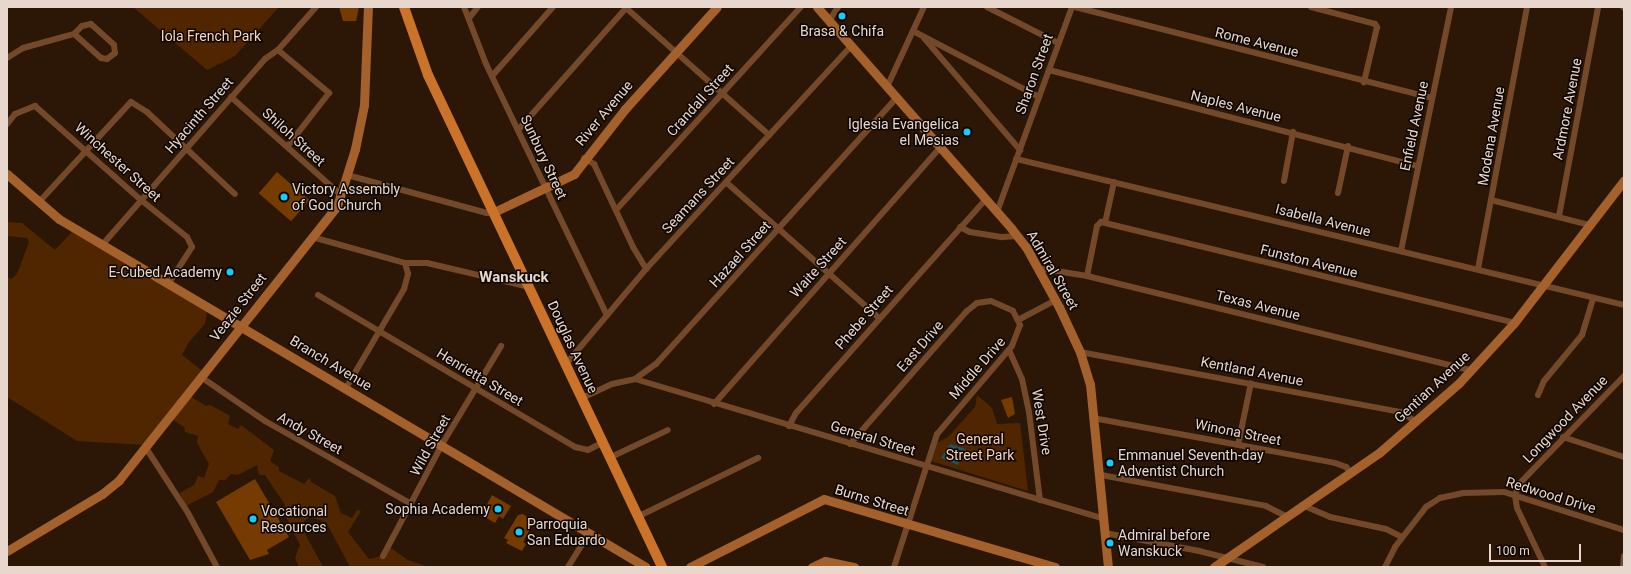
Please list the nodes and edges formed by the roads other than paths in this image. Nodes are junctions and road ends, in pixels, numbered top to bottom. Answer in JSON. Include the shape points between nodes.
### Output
{"nodes":[{"id":1,"x":316,"y":7,"type":"edge"},
{"id":2,"x":368,"y":7,"type":"edge"},
{"id":3,"x":404,"y":7,"type":"edge"},
{"id":4,"x":464,"y":7,"type":"edge"},
{"id":5,"x":478,"y":7,"type":"edge"},
{"id":6,"x":553,"y":7,"type":"edge"},
{"id":7,"x":626,"y":7,"type":"edge"},
{"id":8,"x":717,"y":7,"type":"edge"},
{"id":9,"x":802,"y":7,"type":"edge"},
{"id":10,"x":817,"y":7,"type":"edge"},
{"id":11,"x":838,"y":7,"type":"edge"},
{"id":12,"x":924,"y":7,"type":"edge"},
{"id":13,"x":987,"y":7,"type":"edge"},
{"id":14,"x":1072,"y":7,"type":"edge"},
{"id":15,"x":1075,"y":7,"type":"edge"},
{"id":16,"x":1311,"y":7,"type":"edge"},
{"id":17,"x":1451,"y":7,"type":"edge"},
{"id":18,"x":1527,"y":7,"type":"edge"},
{"id":19,"x":1598,"y":7,"type":"edge"},
{"id":20,"x":469,"y":18,"type":"junction"},
{"id":21,"x":829,"y":21,"type":"junction"},
{"id":22,"x":913,"y":31,"type":"junction"},
{"id":23,"x":74,"y":34,"type":"junction"},
{"id":24,"x":924,"y":38,"type":"junction"},
{"id":25,"x":1058,"y":43,"type":"junction"},
{"id":26,"x":851,"y":46,"type":"junction"},
{"id":27,"x":278,"y":50,"type":"junction"},
{"id":28,"x":676,"y":51,"type":"junction"},
{"id":29,"x":7,"y":58,"type":"edge"},
{"id":30,"x":1049,"y":70,"type":"junction"},
{"id":31,"x":492,"y":76,"type":"junction"},
{"id":32,"x":1364,"y":82,"type":"junction"},
{"id":33,"x":887,"y":86,"type":"junction"},
{"id":34,"x":722,"y":92,"type":"junction"},
{"id":35,"x":231,"y":97,"type":"junction"},
{"id":36,"x":1039,"y":97,"type":"junction"},
{"id":37,"x":896,"y":98,"type":"junction"},
{"id":38,"x":1432,"y":98,"type":"junction"},
{"id":39,"x":7,"y":124,"type":"edge"},
{"id":40,"x":518,"y":130,"type":"junction"},
{"id":41,"x":1293,"y":132,"type":"junction"},
{"id":42,"x":769,"y":135,"type":"junction"},
{"id":43,"x":1348,"y":146,"type":"junction"},
{"id":44,"x":287,"y":147,"type":"junction"},
{"id":45,"x":940,"y":148,"type":"junction"},
{"id":46,"x":185,"y":149,"type":"junction"},
{"id":47,"x":85,"y":150,"type":"junction"},
{"id":48,"x":1020,"y":150,"type":"junction"},
{"id":49,"x":584,"y":158,"type":"junction"},
{"id":50,"x":1016,"y":159,"type":"junction"},
{"id":51,"x":1417,"y":166,"type":"junction"},
{"id":52,"x":7,"y":174,"type":"edge"},
{"id":53,"x":347,"y":175,"type":"junction"},
{"id":54,"x":1624,"y":180,"type":"edge"},
{"id":55,"x":1284,"y":181,"type":"dead end"},
{"id":56,"x":1114,"y":182,"type":"junction"},
{"id":57,"x":727,"y":183,"type":"junction"},
{"id":58,"x":545,"y":188,"type":"junction"},
{"id":59,"x":1338,"y":193,"type":"dead end"},
{"id":60,"x":235,"y":194,"type":"dead end"},
{"id":61,"x":341,"y":195,"type":"junction"},
{"id":62,"x":141,"y":200,"type":"junction"},
{"id":63,"x":986,"y":200,"type":"junction"},
{"id":64,"x":1491,"y":200,"type":"junction"},
{"id":65,"x":39,"y":202,"type":"junction"},
{"id":66,"x":617,"y":209,"type":"junction"},
{"id":67,"x":494,"y":212,"type":"junction"},
{"id":68,"x":997,"y":212,"type":"junction"},
{"id":69,"x":1559,"y":216,"type":"junction"},
{"id":70,"x":1102,"y":223,"type":"junction"},
{"id":71,"x":1589,"y":225,"type":"junction"},
{"id":72,"x":960,"y":227,"type":"junction"},
{"id":73,"x":779,"y":228,"type":"junction"},
{"id":74,"x":312,"y":236,"type":"junction"},
{"id":75,"x":1017,"y":236,"type":"junction"},
{"id":76,"x":103,"y":244,"type":"junction"},
{"id":77,"x":1401,"y":251,"type":"junction"},
{"id":78,"x":405,"y":263,"type":"junction"},
{"id":79,"x":1038,"y":268,"type":"junction"},
{"id":80,"x":646,"y":269,"type":"junction"},
{"id":81,"x":1478,"y":269,"type":"junction"},
{"id":82,"x":828,"y":273,"type":"junction"},
{"id":83,"x":1087,"y":276,"type":"junction"},
{"id":84,"x":169,"y":283,"type":"junction"},
{"id":85,"x":1543,"y":285,"type":"junction"},
{"id":86,"x":529,"y":287,"type":"junction"},
{"id":87,"x":318,"y":295,"type":"dead end"},
{"id":88,"x":1593,"y":298,"type":"junction"},
{"id":89,"x":1056,"y":300,"type":"junction"},
{"id":90,"x":1624,"y":305,"type":"edge"},
{"id":91,"x":607,"y":315,"type":"junction"},
{"id":92,"x":879,"y":318,"type":"junction"},
{"id":93,"x":1018,"y":320,"type":"junction"},
{"id":94,"x":1514,"y":323,"type":"junction"},
{"id":95,"x":241,"y":326,"type":"junction"},
{"id":96,"x":380,"y":331,"type":"junction"},
{"id":97,"x":501,"y":346,"type":"dead end"},
{"id":98,"x":1009,"y":350,"type":"junction"},
{"id":99,"x":1080,"y":352,"type":"junction"},
{"id":100,"x":566,"y":364,"type":"junction"},
{"id":101,"x":1471,"y":370,"type":"junction"},
{"id":102,"x":1624,"y":376,"type":"edge"},
{"id":103,"x":201,"y":377,"type":"junction"},
{"id":104,"x":635,"y":379,"type":"junction"},
{"id":105,"x":1251,"y":383,"type":"junction"},
{"id":106,"x":346,"y":388,"type":"junction"},
{"id":107,"x":476,"y":388,"type":"junction"},
{"id":108,"x":1538,"y":395,"type":"dead end"},
{"id":109,"x":582,"y":398,"type":"junction"},
{"id":110,"x":714,"y":404,"type":"junction"},
{"id":111,"x":1093,"y":418,"type":"junction"},
{"id":112,"x":1416,"y":422,"type":"junction"},
{"id":113,"x":789,"y":426,"type":"junction"},
{"id":114,"x":668,"y":430,"type":"dead end"},
{"id":115,"x":1563,"y":437,"type":"junction"},
{"id":116,"x":602,"y":443,"type":"junction"},
{"id":117,"x":850,"y":444,"type":"junction"},
{"id":118,"x":1238,"y":445,"type":"junction"},
{"id":119,"x":443,"y":446,"type":"junction"},
{"id":120,"x":146,"y":448,"type":"junction"},
{"id":121,"x":1624,"y":457,"type":"edge"},
{"id":122,"x":609,"y":458,"type":"junction"},
{"id":123,"x":758,"y":458,"type":"dead end"},
{"id":124,"x":926,"y":466,"type":"junction"},
{"id":125,"x":1350,"y":473,"type":"junction"},
{"id":126,"x":1101,"y":475,"type":"junction"},
{"id":127,"x":1515,"y":495,"type":"junction"},
{"id":128,"x":1040,"y":500,"type":"junction"},
{"id":129,"x":411,"y":504,"type":"junction"},
{"id":130,"x":1302,"y":505,"type":"junction"},
{"id":131,"x":1286,"y":516,"type":"junction"},
{"id":132,"x":637,"y":517,"type":"junction"},
{"id":133,"x":1104,"y":519,"type":"junction"},
{"id":134,"x":907,"y":526,"type":"junction"},
{"id":135,"x":1624,"y":530,"type":"edge"},
{"id":136,"x":1105,"y":533,"type":"junction"},
{"id":137,"x":589,"y":534,"type":"junction"},
{"id":138,"x":1402,"y":537,"type":"junction"},
{"id":139,"x":7,"y":551,"type":"edge"},
{"id":140,"x":382,"y":556,"type":"dead end"},
{"id":141,"x":1624,"y":556,"type":"edge"},
{"id":142,"x":1229,"y":558,"type":"junction"},
{"id":143,"x":1036,"y":564,"type":"edge"},
{"id":144,"x":832,"y":565,"type":"edge"},
{"id":145,"x":217,"y":567,"type":"edge"},
{"id":146,"x":568,"y":567,"type":"edge"},
{"id":147,"x":646,"y":567,"type":"edge"},
{"id":148,"x":662,"y":567,"type":"edge"},
{"id":149,"x":690,"y":567,"type":"edge"},
{"id":150,"x":812,"y":567,"type":"edge"},
{"id":151,"x":854,"y":567,"type":"edge"},
{"id":152,"x":894,"y":567,"type":"edge"},
{"id":153,"x":1055,"y":567,"type":"edge"},
{"id":154,"x":1108,"y":567,"type":"edge"},
{"id":155,"x":1214,"y":567,"type":"edge"},
{"id":156,"x":1263,"y":567,"type":"edge"},
{"id":157,"x":1385,"y":567,"type":"edge"},
{"id":158,"x":1545,"y":567,"type":"edge"},
{"id":159,"x":1623,"y":567,"type":"edge"}],
"edges":[{"from":1,"to":27,"type":"street","name":"Hyacinth Street"},
{"from":2,"to":53,"type":"street","name":"Veazie Street","via":[[364,105]]},
{"from":3,"to":67,"type":"main road","name":"Douglas Avenue","via":[[428,75]]},
{"from":4,"to":20,"type":"street","name":"Sunbury Street"},
{"from":5,"to":20,"type":"street"},
{"from":6,"to":31,"type":"street"},
{"from":7,"to":28,"type":"street"},
{"from":7,"to":40,"type":"street"},
{"from":8,"to":28,"type":"street","name":"River Avenue"},
{"from":9,"to":34,"type":"street","name":"Crandall Street"},
{"from":10,"to":21,"type":"street","name":"Admiral Street"},
{"from":11,"to":21,"type":"street"},
{"from":12,"to":22,"type":"street"},
{"from":13,"to":25,"type":"street"},
{"from":14,"to":25,"type":"street","name":"Sharon Street"},
{"from":15,"to":32,"type":"street","name":"Rome Avenue"},
{"from":16,"to":32,"type":"street","via":[[1375,24],[1377,27]]},
{"from":17,"to":38,"type":"street","name":"Enfield Avenue"},
{"from":18,"to":64,"type":"street","name":"Modena Avenue"},
{"from":19,"to":69,"type":"street","name":"Ardmore Avenue"},
{"from":20,"to":31,"type":"street","name":"Sunbury Street"},
{"from":21,"to":26,"type":"street","name":"Admiral Street"},
{"from":22,"to":24,"type":"street"},
{"from":22,"to":33,"type":"street"},
{"from":23,"to":23,"type":"street","via":[[82,26],[91,24],[114,45],[115,53],[107,59],[100,58]]},
{"from":23,"to":29,"type":"street","via":[[23,48]]},
{"from":24,"to":36,"type":"street"},
{"from":24,"to":48,"type":"street"},
{"from":25,"to":30,"type":"street","name":"Sharon Street"},
{"from":26,"to":33,"type":"street","name":"Admiral Street"},
{"from":26,"to":42,"type":"street","name":"Seamans Street"},
{"from":27,"to":35,"type":"street","name":"Hyacinth Street","via":[[265,59]]},
{"from":27,"to":44,"type":"street","via":[[329,93]]},
{"from":28,"to":34,"type":"street"},
{"from":28,"to":49,"type":"street","name":"River Avenue"},
{"from":30,"to":36,"type":"street","name":"Sharon Street"},
{"from":30,"to":41,"type":"street","name":"Naples Avenue"},
{"from":31,"to":40,"type":"street","name":"Sunbury Street"},
{"from":32,"to":38,"type":"street","name":"Rome Avenue"},
{"from":33,"to":37,"type":"street","name":"Admiral Street"},
{"from":34,"to":42,"type":"street"},
{"from":34,"to":66,"type":"street","name":"Crandall Street"},
{"from":35,"to":44,"type":"street","name":"Shiloh Street"},
{"from":35,"to":46,"type":"street","name":"Hyacinth Street"},
{"from":36,"to":48,"type":"street","name":"Sharon Street"},
{"from":37,"to":45,"type":"street","name":"Admiral Street"},
{"from":37,"to":73,"type":"street","name":"Hazael Street"},
{"from":38,"to":51,"type":"street","name":"Enfield Avenue"},
{"from":39,"to":47,"type":"street","name":"Winchester Street","via":[[26,108],[35,106]]},
{"from":40,"to":58,"type":"street","name":"Sunbury Street"},
{"from":41,"to":43,"type":"street","name":"Naples Avenue"},
{"from":41,"to":55,"type":"street"},
{"from":42,"to":57,"type":"street","name":"Seamans Street"},
{"from":43,"to":51,"type":"street","name":"Naples Avenue"},
{"from":43,"to":59,"type":"street"},
{"from":44,"to":61,"type":"street","name":"Shiloh Street"},
{"from":45,"to":63,"type":"street","name":"Admiral Street"},
{"from":45,"to":82,"type":"street","name":"Waite Street"},
{"from":46,"to":47,"type":"street","via":[[147,112],[129,103]]},
{"from":46,"to":60,"type":"street"},
{"from":46,"to":62,"type":"street","name":"Hyacinth Street"},
{"from":47,"to":62,"type":"street","name":"Winchester Street"},
{"from":47,"to":65,"type":"street"},
{"from":48,"to":50,"type":"street","name":"Sharon Street"},
{"from":49,"to":58,"type":"street","name":"River Avenue","via":[[574,174]]},
{"from":49,"to":66,"type":"street","via":[[594,164]]},
{"from":50,"to":56,"type":"street","name":"Isabella Avenue"},
{"from":50,"to":68,"type":"street"},
{"from":51,"to":77,"type":"street","name":"Enfield Avenue"},
{"from":52,"to":65,"type":"street","name":"Branch Avenue"},
{"from":53,"to":61,"type":"street","name":"Veazie Street"},
{"from":53,"to":67,"type":"street","via":[[487,213]]},
{"from":54,"to":71,"type":"street","name":"Gentian Avenue"},
{"from":56,"to":70,"type":"street"},
{"from":56,"to":77,"type":"street","name":"Isabella Avenue"},
{"from":57,"to":73,"type":"street"},
{"from":57,"to":80,"type":"street","name":"Seamans Street"},
{"from":58,"to":67,"type":"street","name":"River Avenue"},
{"from":58,"to":91,"type":"street","name":"Sunbury Street"},
{"from":61,"to":74,"type":"street","name":"Veazie Street"},
{"from":62,"to":76,"type":"street","name":"Hyacinth Street"},
{"from":62,"to":84,"type":"street","name":"Winchester Street","via":[[192,243]]},
{"from":63,"to":68,"type":"street","name":"Admiral Street"},
{"from":63,"to":72,"type":"street","name":"Phebe Street"},
{"from":64,"to":69,"type":"street"},
{"from":64,"to":81,"type":"street","name":"Modena Avenue"},
{"from":65,"to":76,"type":"street","name":"Branch Avenue","via":[[59,219]]},
{"from":66,"to":80,"type":"street","via":[[632,247]]},
{"from":67,"to":86,"type":"main road","name":"Douglas Avenue"},
{"from":68,"to":75,"type":"street","name":"Admiral Street"},
{"from":69,"to":71,"type":"street"},
{"from":70,"to":83,"type":"street"},
{"from":70,"to":94,"type":"street","name":"Funston Avenue"},
{"from":71,"to":85,"type":"street","name":"Gentian Avenue"},
{"from":72,"to":75,"type":"street","via":[[970,232],[1003,237]]},
{"from":72,"to":92,"type":"street","name":"Phebe Street"},
{"from":73,"to":82,"type":"street"},
{"from":73,"to":104,"type":"street","name":"Hazael Street","via":[[677,342],[656,364]]},
{"from":74,"to":78,"type":"street"},
{"from":74,"to":95,"type":"street","name":"Veazie Street"},
{"from":75,"to":79,"type":"street","name":"Admiral Street"},
{"from":76,"to":84,"type":"street","name":"Branch Avenue"},
{"from":77,"to":81,"type":"street","name":"Isabella Avenue"},
{"from":78,"to":86,"type":"street","via":[[427,262]]},
{"from":78,"to":96,"type":"street","via":[[408,281]]},
{"from":79,"to":83,"type":"street","name":"Texas Avenue"},
{"from":79,"to":89,"type":"street","name":"Admiral Street"},
{"from":80,"to":91,"type":"street","name":"Seamans Street"},
{"from":81,"to":85,"type":"street","name":"Isabella Avenue"},
{"from":82,"to":92,"type":"street"},
{"from":82,"to":110,"type":"street","name":"Waite Street"},
{"from":83,"to":101,"type":"street","name":"Texas Avenue"},
{"from":84,"to":95,"type":"street","name":"Branch Avenue"},
{"from":85,"to":88,"type":"street","name":"Isabella Avenue"},
{"from":85,"to":94,"type":"street","name":"Gentian Avenue"},
{"from":86,"to":100,"type":"main road","name":"Douglas Avenue"},
{"from":87,"to":96,"type":"street","name":"Henrietta Street"},
{"from":88,"to":90,"type":"street","name":"Isabella Avenue"},
{"from":88,"to":108,"type":"street","via":[[1582,335],[1544,381]]},
{"from":89,"to":93,"type":"street"},
{"from":89,"to":99,"type":"street","name":"Admiral Street"},
{"from":91,"to":100,"type":"street","name":"Seamans Street"},
{"from":92,"to":113,"type":"street","name":"Phebe Street","via":[[796,413]]},
{"from":93,"to":98,"type":"street","name":"Middle Drive","via":[[1019,333]]},
{"from":93,"to":117,"type":"street","name":"East Drive","via":[[1013,311],[995,302],[975,305]]},
{"from":94,"to":101,"type":"street","name":"Gentian Avenue"},
{"from":95,"to":103,"type":"street","name":"Veazie Street"},
{"from":95,"to":106,"type":"street","name":"Branch Avenue"},
{"from":96,"to":106,"type":"street"},
{"from":96,"to":107,"type":"street","name":"Henrietta Street"},
{"from":97,"to":107,"type":"street","name":"Wild Street"},
{"from":98,"to":124,"type":"street","name":"Middle Drive","via":[[942,427]]},
{"from":98,"to":128,"type":"street","name":"West Drive","via":[[1022,379],[1030,412]]},
{"from":99,"to":105,"type":"street","name":"Kentland Avenue"},
{"from":99,"to":111,"type":"street","name":"Admiral Street","via":[[1090,384]]},
{"from":100,"to":109,"type":"main road","name":"Douglas Avenue"},
{"from":101,"to":112,"type":"street","name":"Gentian Avenue"},
{"from":102,"to":115,"type":"street","name":"Longwood Avenue"},
{"from":103,"to":120,"type":"street","name":"Veazie Street"},
{"from":103,"to":129,"type":"street","name":"Andy Street","via":[[265,421]]},
{"from":104,"to":109,"type":"street","name":"Hazael Street","via":[[612,384]]},
{"from":104,"to":110,"type":"street","name":"General Street"},
{"from":105,"to":112,"type":"street","name":"Kentland Avenue","via":[[1402,412]]},
{"from":105,"to":118,"type":"street"},
{"from":106,"to":119,"type":"street","name":"Branch Avenue"},
{"from":107,"to":116,"type":"street","name":"Henrietta Street","via":[[575,447],[588,450]]},
{"from":107,"to":119,"type":"street","name":"Wild Street"},
{"from":109,"to":116,"type":"main road","name":"Douglas Avenue"},
{"from":110,"to":113,"type":"street","name":"General Street"},
{"from":111,"to":118,"type":"street","name":"Winona Street"},
{"from":111,"to":126,"type":"street","name":"Admiral Street"},
{"from":112,"to":125,"type":"street","name":"Gentian Avenue"},
{"from":113,"to":117,"type":"street","name":"General Street"},
{"from":114,"to":122,"type":"street"},
{"from":115,"to":121,"type":"street"},
{"from":115,"to":127,"type":"street","name":"Longwood Avenue","via":[[1519,484]]},
{"from":116,"to":122,"type":"main road","name":"Douglas Avenue"},
{"from":117,"to":124,"type":"street","name":"General Street"},
{"from":118,"to":125,"type":"street","name":"Winona Street","via":[[1335,463],[1346,467]]},
{"from":119,"to":129,"type":"street","name":"Wild Street"},
{"from":119,"to":137,"type":"street","name":"Branch Avenue"},
{"from":120,"to":139,"type":"street","name":"Veazie Street","via":[[112,487]]},
{"from":120,"to":145,"type":"street","via":[[188,513]]},
{"from":122,"to":132,"type":"main road","name":"Douglas Avenue"},
{"from":123,"to":132,"type":"street"},
{"from":124,"to":128,"type":"street","name":"General Street"},
{"from":124,"to":134,"type":"street","name":"Middle Drive"},
{"from":125,"to":130,"type":"street","name":"Gentian Avenue"},
{"from":126,"to":131,"type":"street","via":[[1266,506]]},
{"from":126,"to":133,"type":"street","name":"Admiral Street"},
{"from":127,"to":135,"type":"street","name":"Redwood Drive"},
{"from":127,"to":138,"type":"street","name":"Redwood Drive","via":[[1484,491],[1440,498],[1426,507]]},
{"from":127,"to":158,"type":"street","via":[[1519,515]]},
{"from":128,"to":133,"type":"street","name":"General Street"},
{"from":129,"to":140,"type":"street","name":"Wild Street"},
{"from":130,"to":131,"type":"street","name":"Gentian Avenue"},
{"from":130,"to":138,"type":"street","via":[[1322,515],[1377,526]]},
{"from":131,"to":142,"type":"street","name":"Gentian Avenue"},
{"from":132,"to":148,"type":"main road","name":"Douglas Avenue"},
{"from":133,"to":136,"type":"street","name":"Admiral Street"},
{"from":134,"to":143,"type":"street","name":"Burns Street"},
{"from":134,"to":149,"type":"street","name":"Burns Street","via":[[820,499]]},
{"from":134,"to":152,"type":"street","name":"Middle Drive"},
{"from":136,"to":142,"type":"street"},
{"from":136,"to":154,"type":"street","name":"Admiral Street"},
{"from":137,"to":146,"type":"street"},
{"from":137,"to":147,"type":"street","name":"Branch Avenue"},
{"from":138,"to":157,"type":"street","name":"Redwood Drive"},
{"from":141,"to":159,"type":"street"},
{"from":142,"to":155,"type":"street","name":"Gentian Avenue"},
{"from":142,"to":156,"type":"street"},
{"from":143,"to":153,"type":"street","name":"Burns Street"},
{"from":144,"to":150,"type":"street","via":[[825,561]]},
{"from":144,"to":151,"type":"street"}]}
